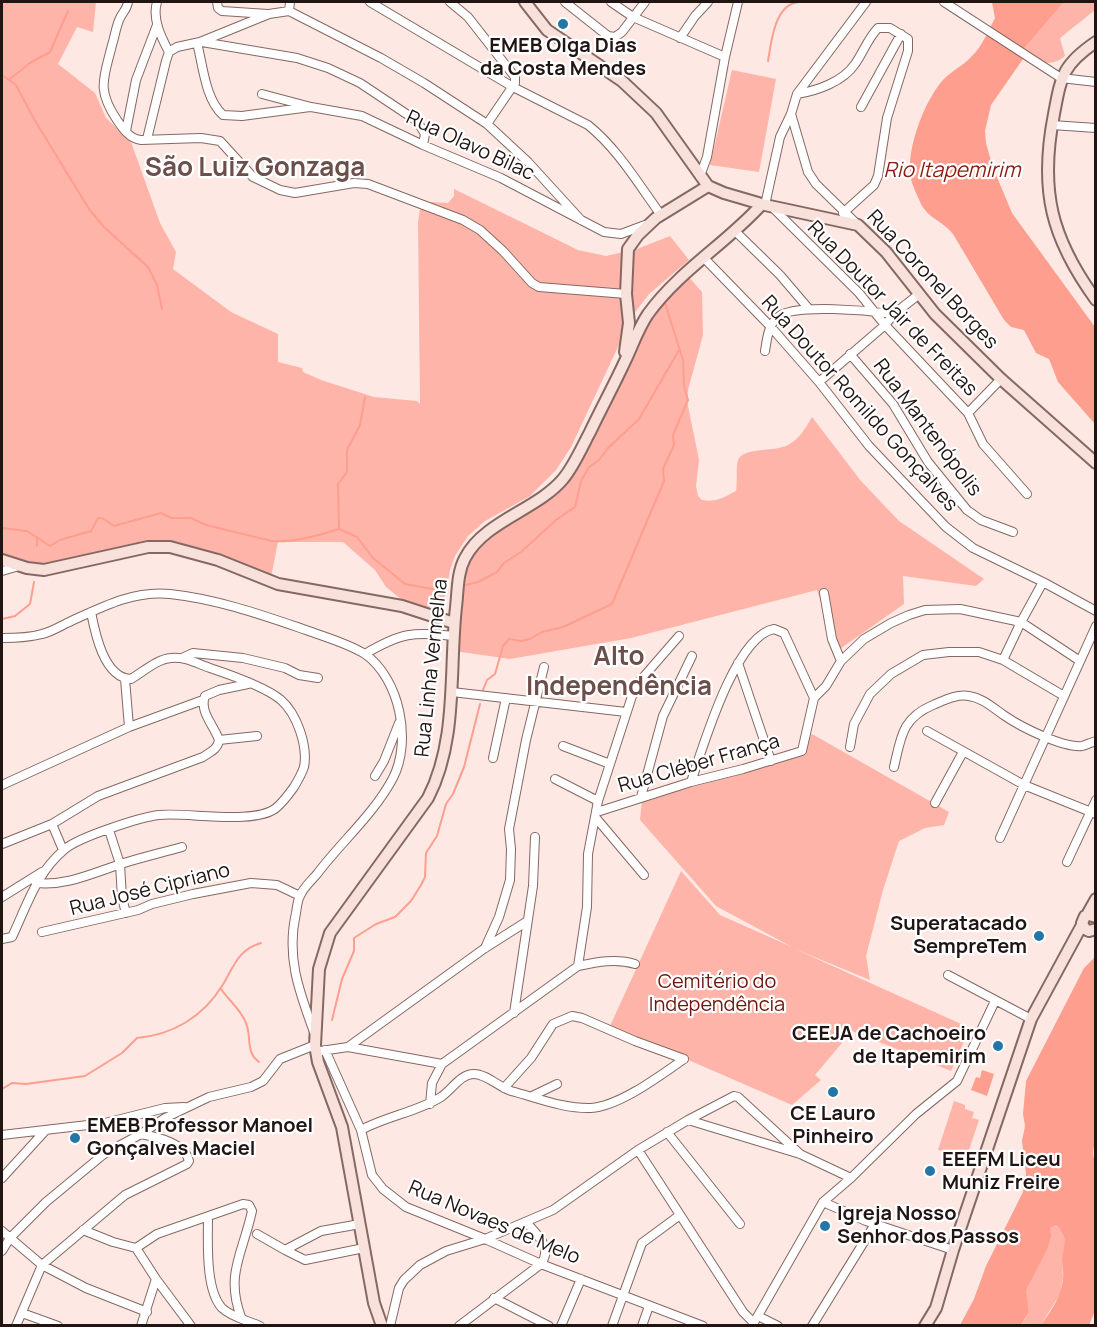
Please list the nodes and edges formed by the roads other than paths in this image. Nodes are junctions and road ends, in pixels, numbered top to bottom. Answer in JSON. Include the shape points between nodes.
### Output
{"nodes":[{"id":1,"x":128,"y":2,"type":"edge"},
{"id":2,"x":158,"y":2,"type":"edge"},
{"id":3,"x":217,"y":2,"type":"edge"},
{"id":4,"x":290,"y":2,"type":"edge"},
{"id":5,"x":370,"y":2,"type":"edge"},
{"id":6,"x":450,"y":2,"type":"edge"},
{"id":7,"x":525,"y":2,"type":"edge"},
{"id":8,"x":565,"y":2,"type":"edge"},
{"id":9,"x":611,"y":2,"type":"edge"},
{"id":10,"x":645,"y":2,"type":"edge"},
{"id":11,"x":708,"y":2,"type":"edge"},
{"id":12,"x":738,"y":2,"type":"edge"},
{"id":13,"x":866,"y":2,"type":"edge"},
{"id":14,"x":944,"y":2,"type":"edge"},
{"id":15,"x":289,"y":11,"type":"junction"},
{"id":16,"x":269,"y":14,"type":"junction"},
{"id":17,"x":633,"y":17,"type":"junction"},
{"id":18,"x":157,"y":25,"type":"junction"},
{"id":19,"x":901,"y":34,"type":"junction"},
{"id":20,"x":680,"y":38,"type":"junction"},
{"id":21,"x":199,"y":42,"type":"junction"},
{"id":22,"x":1095,"y":42,"type":"edge"},
{"id":23,"x":169,"y":52,"type":"junction"},
{"id":24,"x":725,"y":57,"type":"junction"},
{"id":25,"x":1061,"y":78,"type":"junction"},
{"id":26,"x":1095,"y":82,"type":"edge"},
{"id":27,"x":513,"y":87,"type":"junction"},
{"id":28,"x":262,"y":94,"type":"dead end"},
{"id":29,"x":796,"y":94,"type":"junction"},
{"id":30,"x":311,"y":107,"type":"junction"},
{"id":31,"x":861,"y":107,"type":"dead end"},
{"id":32,"x":790,"y":114,"type":"junction"},
{"id":33,"x":487,"y":124,"type":"junction"},
{"id":34,"x":1052,"y":125,"type":"junction"},
{"id":35,"x":1095,"y":128,"type":"edge"},
{"id":36,"x":126,"y":132,"type":"junction"},
{"id":37,"x":147,"y":140,"type":"junction"},
{"id":38,"x":423,"y":145,"type":"junction"},
{"id":39,"x":700,"y":176,"type":"junction"},
{"id":40,"x":708,"y":186,"type":"junction"},
{"id":41,"x":766,"y":205,"type":"junction"},
{"id":42,"x":843,"y":213,"type":"junction"},
{"id":43,"x":659,"y":217,"type":"junction"},
{"id":44,"x":581,"y":220,"type":"junction"},
{"id":45,"x":858,"y":225,"type":"junction"},
{"id":46,"x":735,"y":231,"type":"junction"},
{"id":47,"x":703,"y":257,"type":"junction"},
{"id":48,"x":626,"y":294,"type":"junction"},
{"id":49,"x":918,"y":295,"type":"junction"},
{"id":50,"x":1095,"y":300,"type":"edge"},
{"id":51,"x":809,"y":309,"type":"junction"},
{"id":52,"x":875,"y":311,"type":"junction"},
{"id":53,"x":894,"y":314,"type":"junction"},
{"id":54,"x":885,"y":325,"type":"junction"},
{"id":55,"x":770,"y":326,"type":"junction"},
{"id":56,"x":765,"y":351,"type":"dead end"},
{"id":57,"x":850,"y":354,"type":"junction"},
{"id":58,"x":622,"y":369,"type":"junction"},
{"id":59,"x":1001,"y":379,"type":"junction"},
{"id":60,"x":819,"y":382,"type":"junction"},
{"id":61,"x":968,"y":412,"type":"junction"},
{"id":62,"x":1095,"y":463,"type":"edge"},
{"id":63,"x":1027,"y":494,"type":"dead end"},
{"id":64,"x":1013,"y":532,"type":"dead end"},
{"id":65,"x":2,"y":560,"type":"edge"},
{"id":66,"x":19,"y":566,"type":"junction"},
{"id":67,"x":2,"y":571,"type":"edge"},
{"id":68,"x":1043,"y":582,"type":"junction"},
{"id":69,"x":824,"y":593,"type":"dead end"},
{"id":70,"x":1095,"y":611,"type":"edge"},
{"id":71,"x":91,"y":612,"type":"junction"},
{"id":72,"x":1021,"y":622,"type":"junction"},
{"id":73,"x":454,"y":623,"type":"junction"},
{"id":74,"x":1095,"y":626,"type":"edge"},
{"id":75,"x":454,"y":636,"type":"junction"},
{"id":76,"x":679,"y":636,"type":"dead end"},
{"id":77,"x":2,"y":638,"type":"edge"},
{"id":78,"x":365,"y":654,"type":"junction"},
{"id":79,"x":692,"y":656,"type":"dead end"},
{"id":80,"x":182,"y":658,"type":"junction"},
{"id":81,"x":1003,"y":660,"type":"junction"},
{"id":82,"x":841,"y":661,"type":"junction"},
{"id":83,"x":1080,"y":661,"type":"junction"},
{"id":84,"x":738,"y":663,"type":"junction"},
{"id":85,"x":544,"y":667,"type":"dead end"},
{"id":86,"x":318,"y":678,"type":"dead end"},
{"id":87,"x":125,"y":679,"type":"junction"},
{"id":88,"x":249,"y":684,"type":"junction"},
{"id":89,"x":452,"y":692,"type":"junction"},
{"id":90,"x":1064,"y":696,"type":"junction"},
{"id":91,"x":506,"y":698,"type":"junction"},
{"id":92,"x":814,"y":698,"type":"junction"},
{"id":93,"x":203,"y":700,"type":"junction"},
{"id":94,"x":536,"y":702,"type":"junction"},
{"id":95,"x":626,"y":712,"type":"junction"},
{"id":96,"x":400,"y":719,"type":"junction"},
{"id":97,"x":129,"y":727,"type":"junction"},
{"id":98,"x":927,"y":731,"type":"dead end"},
{"id":99,"x":257,"y":736,"type":"dead end"},
{"id":100,"x":1046,"y":738,"type":"junction"},
{"id":101,"x":219,"y":740,"type":"junction"},
{"id":102,"x":1095,"y":741,"type":"edge"},
{"id":103,"x":563,"y":746,"type":"dead end"},
{"id":104,"x":850,"y":747,"type":"dead end"},
{"id":105,"x":963,"y":752,"type":"junction"},
{"id":106,"x":493,"y":758,"type":"dead end"},
{"id":107,"x":771,"y":761,"type":"junction"},
{"id":108,"x":610,"y":764,"type":"junction"},
{"id":109,"x":894,"y":768,"type":"dead end"},
{"id":110,"x":375,"y":776,"type":"dead end"},
{"id":111,"x":555,"y":779,"type":"dead end"},
{"id":112,"x":691,"y":782,"type":"junction"},
{"id":113,"x":2,"y":784,"type":"edge"},
{"id":114,"x":1024,"y":785,"type":"junction"},
{"id":115,"x":641,"y":797,"type":"junction"},
{"id":116,"x":1095,"y":800,"type":"edge"},
{"id":117,"x":598,"y":801,"type":"junction"},
{"id":118,"x":934,"y":803,"type":"dead end"},
{"id":119,"x":1092,"y":813,"type":"edge"},
{"id":120,"x":597,"y":815,"type":"junction"},
{"id":121,"x":52,"y":824,"type":"junction"},
{"id":122,"x":109,"y":830,"type":"junction"},
{"id":123,"x":535,"y":837,"type":"dead end"},
{"id":124,"x":1000,"y":838,"type":"dead end"},
{"id":125,"x":2,"y":844,"type":"edge"},
{"id":126,"x":182,"y":847,"type":"dead end"},
{"id":127,"x":63,"y":850,"type":"junction"},
{"id":128,"x":1066,"y":862,"type":"dead end"},
{"id":129,"x":120,"y":864,"type":"junction"},
{"id":130,"x":45,"y":870,"type":"junction"},
{"id":131,"x":644,"y":875,"type":"dead end"},
{"id":132,"x":36,"y":883,"type":"junction"},
{"id":133,"x":300,"y":896,"type":"junction"},
{"id":134,"x":2,"y":897,"type":"edge"},
{"id":135,"x":1095,"y":900,"type":"edge"},
{"id":136,"x":126,"y":913,"type":"junction"},
{"id":137,"x":526,"y":922,"type":"junction"},
{"id":138,"x":1092,"y":923,"type":"edge"},
{"id":139,"x":42,"y":932,"type":"dead end"},
{"id":140,"x":2,"y":939,"type":"edge"},
{"id":141,"x":485,"y":948,"type":"junction"},
{"id":142,"x":635,"y":964,"type":"dead end"},
{"id":143,"x":578,"y":966,"type":"junction"},
{"id":144,"x":948,"y":975,"type":"dead end"},
{"id":145,"x":995,"y":1001,"type":"junction"},
{"id":146,"x":514,"y":1013,"type":"junction"},
{"id":147,"x":1031,"y":1019,"type":"junction"},
{"id":148,"x":314,"y":1034,"type":"junction"},
{"id":149,"x":348,"y":1047,"type":"junction"},
{"id":150,"x":319,"y":1049,"type":"junction"},
{"id":151,"x":442,"y":1064,"type":"junction"},
{"id":152,"x":557,"y":1084,"type":"dead end"},
{"id":153,"x":504,"y":1088,"type":"junction"},
{"id":154,"x":532,"y":1096,"type":"junction"},
{"id":155,"x":430,"y":1104,"type":"junction"},
{"id":156,"x":189,"y":1107,"type":"junction"},
{"id":157,"x":688,"y":1120,"type":"junction"},
{"id":158,"x":361,"y":1130,"type":"junction"},
{"id":159,"x":45,"y":1131,"type":"junction"},
{"id":160,"x":667,"y":1132,"type":"junction"},
{"id":161,"x":141,"y":1134,"type":"junction"},
{"id":162,"x":2,"y":1135,"type":"edge"},
{"id":163,"x":638,"y":1150,"type":"junction"},
{"id":164,"x":800,"y":1154,"type":"junction"},
{"id":165,"x":2,"y":1178,"type":"edge"},
{"id":166,"x":851,"y":1178,"type":"junction"},
{"id":167,"x":823,"y":1203,"type":"junction"},
{"id":168,"x":680,"y":1215,"type":"junction"},
{"id":169,"x":208,"y":1218,"type":"junction"},
{"id":170,"x":526,"y":1222,"type":"junction"},
{"id":171,"x":360,"y":1224,"type":"junction"},
{"id":172,"x":741,"y":1224,"type":"dead end"},
{"id":173,"x":875,"y":1224,"type":"junction"},
{"id":174,"x":83,"y":1230,"type":"junction"},
{"id":175,"x":2,"y":1231,"type":"edge"},
{"id":176,"x":257,"y":1234,"type":"dead end"},
{"id":177,"x":10,"y":1238,"type":"junction"},
{"id":178,"x":485,"y":1239,"type":"junction"},
{"id":179,"x":136,"y":1248,"type":"junction"},
{"id":180,"x":364,"y":1248,"type":"junction"},
{"id":181,"x":285,"y":1250,"type":"junction"},
{"id":182,"x":953,"y":1250,"type":"junction"},
{"id":183,"x":2,"y":1251,"type":"edge"},
{"id":184,"x":541,"y":1264,"type":"junction"},
{"id":185,"x":42,"y":1265,"type":"junction"},
{"id":186,"x":156,"y":1279,"type":"junction"},
{"id":187,"x":581,"y":1279,"type":"junction"},
{"id":188,"x":623,"y":1295,"type":"junction"},
{"id":189,"x":494,"y":1298,"type":"junction"},
{"id":190,"x":649,"y":1306,"type":"junction"},
{"id":191,"x":393,"y":1308,"type":"junction"},
{"id":192,"x":22,"y":1312,"type":"junction"},
{"id":193,"x":147,"y":1312,"type":"junction"},
{"id":194,"x":241,"y":1317,"type":"junction"},
{"id":195,"x":381,"y":1322,"type":"edge"},
{"id":196,"x":755,"y":1322,"type":"edge"},
{"id":197,"x":16,"y":1326,"type":"edge"},
{"id":198,"x":58,"y":1326,"type":"edge"},
{"id":199,"x":141,"y":1326,"type":"edge"},
{"id":200,"x":191,"y":1326,"type":"edge"},
{"id":201,"x":260,"y":1326,"type":"edge"},
{"id":202,"x":390,"y":1326,"type":"edge"},
{"id":203,"x":459,"y":1326,"type":"edge"},
{"id":204,"x":549,"y":1326,"type":"edge"},
{"id":205,"x":561,"y":1326,"type":"edge"},
{"id":206,"x":612,"y":1326,"type":"edge"},
{"id":207,"x":642,"y":1326,"type":"edge"},
{"id":208,"x":703,"y":1326,"type":"edge"},
{"id":209,"x":778,"y":1326,"type":"edge"},
{"id":210,"x":812,"y":1326,"type":"edge"},
{"id":211,"x":925,"y":1326,"type":"edge"}],
"edges":[{"from":1,"to":36,"type":"street","via":[[119,19],[102,79],[108,104]]},
{"from":2,"to":18,"type":"street"},
{"from":3,"to":16,"type":"street","via":[[222,12]]},
{"from":4,"to":15,"type":"street"},
{"from":5,"to":27,"type":"street"},
{"from":6,"to":27,"type":"street","via":[[468,17],[514,74]]},
{"from":7,"to":39,"type":"street","via":[[547,30],[622,81],[656,113]]},
{"from":8,"to":17,"type":"street","via":[[608,36],[618,36]]},
{"from":9,"to":17,"type":"street"},
{"from":10,"to":17,"type":"street"},
{"from":11,"to":20,"type":"street"},
{"from":12,"to":24,"type":"street"},
{"from":13,"to":29,"type":"street"},
{"from":14,"to":25,"type":"street"},
{"from":15,"to":16,"type":"street"},
{"from":15,"to":33,"type":"street","via":[[381,57]]},
{"from":16,"to":21,"type":"street"},
{"from":17,"to":20,"type":"street"},
{"from":18,"to":23,"type":"street"},
{"from":18,"to":36,"type":"street","via":[[136,80]]},
{"from":19,"to":29,"type":"street","via":[[878,28],[849,72],[810,92]]},
{"from":19,"to":31,"type":"street"},
{"from":19,"to":42,"type":"street","via":[[908,39],[909,46],[885,127],[878,176]]},
{"from":20,"to":24,"type":"street"},
{"from":21,"to":23,"type":"street"},
{"from":21,"to":30,"type":"street","via":[[212,97],[223,115]]},
{"from":21,"to":38,"type":"street","via":[[297,58],[328,68],[360,83],[417,121],[425,134]]},
{"from":22,"to":25,"type":"street","via":[[1074,59]]},
{"from":23,"to":37,"type":"street"},
{"from":24,"to":39,"type":"street"},
{"from":25,"to":26,"type":"street"},
{"from":25,"to":34,"type":"street"},
{"from":27,"to":33,"type":"street"},
{"from":27,"to":43,"type":"street","via":[[597,132]]},
{"from":28,"to":30,"type":"street","name":"Rua Olavo Bilac"},
{"from":29,"to":32,"type":"street"},
{"from":30,"to":38,"type":"street","name":"Rua Olavo Bilac","via":[[362,116]]},
{"from":32,"to":41,"type":"street"},
{"from":32,"to":42,"type":"street","name":"Rua Coronel Borges","via":[[808,172]]},
{"from":33,"to":44,"type":"street"},
{"from":34,"to":35,"type":"street"},
{"from":34,"to":50,"type":"street","via":[[1047,178],[1054,222],[1062,245]]},
{"from":36,"to":37,"type":"street","via":[[137,140]]},
{"from":37,"to":48,"type":"street","via":[[220,141],[253,177],[288,192],[368,184],[480,230],[539,287]]},
{"from":38,"to":44,"type":"street","name":"Rua Olavo Bilac","via":[[501,178]]},
{"from":39,"to":40,"type":"street"},
{"from":40,"to":41,"type":"street"},
{"from":40,"to":43,"type":"street","name":"Rua Olavo Bilac"},
{"from":41,"to":45,"type":"street"},
{"from":41,"to":46,"type":"street","name":"Rua Linha Vermelha"},
{"from":41,"to":52,"type":"street","name":"Rua Doutor Jair de Freitas"},
{"from":42,"to":45,"type":"street","name":"Rua Coronel Borges"},
{"from":43,"to":44,"type":"street","name":"Rua Olavo Bilac","via":[[621,234],[604,232]]},
{"from":43,"to":48,"type":"street","name":"Rua Olavo Bilac","via":[[628,249]]},
{"from":45,"to":49,"type":"street","name":"Rua Coronel Borges","via":[[886,252]]},
{"from":46,"to":47,"type":"street","name":"Rua Linha Vermelha"},
{"from":46,"to":51,"type":"street"},
{"from":47,"to":55,"type":"street","name":"Rua Doutor Romildo Gonçalves"},
{"from":47,"to":58,"type":"street","name":"Rua Linha Vermelha","via":[[647,315]]},
{"from":48,"to":58,"type":"street","name":"Rua Olavo Bilac","via":[[629,323]]},
{"from":49,"to":53,"type":"street"},
{"from":49,"to":59,"type":"street","name":"Rua Coronel Borges"},
{"from":51,"to":52,"type":"street"},
{"from":51,"to":55,"type":"street","via":[[785,312]]},
{"from":52,"to":53,"type":"street"},
{"from":52,"to":54,"type":"street","name":"Rua Doutor Jair de Freitas"},
{"from":53,"to":54,"type":"street"},
{"from":54,"to":57,"type":"street"},
{"from":54,"to":61,"type":"street","name":"Rua Doutor Jair de Freitas"},
{"from":55,"to":56,"type":"street"},
{"from":55,"to":60,"type":"street","name":"Rua Doutor Romildo Gonçalves"},
{"from":57,"to":60,"type":"street"},
{"from":57,"to":64,"type":"street","name":"Rua Mantenópolis","via":[[893,404],[928,462],[968,510],[981,520]]},
{"from":58,"to":73,"type":"street","name":"Rua Linha Vermelha","via":[[565,477],[543,498],[495,527],[465,557]]},
{"from":59,"to":61,"type":"street"},
{"from":59,"to":62,"type":"street","name":"Rua Coronel Borges"},
{"from":60,"to":68,"type":"street","name":"Rua Doutor Romildo Gonçalves","via":[[869,446],[946,527],[973,548]]},
{"from":61,"to":63,"type":"street","name":"Rua Doutor Jair de Freitas","via":[[983,444]]},
{"from":65,"to":66,"type":"street"},
{"from":66,"to":67,"type":"street"},
{"from":66,"to":73,"type":"street","via":[[44,570],[147,547],[170,547],[218,560],[278,584],[402,606]]},
{"from":68,"to":70,"type":"street","name":"Rua Doutor Romildo Gonçalves"},
{"from":68,"to":72,"type":"street"},
{"from":69,"to":82,"type":"street","via":[[832,639]]},
{"from":71,"to":77,"type":"street","via":[[44,634]]},
{"from":71,"to":78,"type":"street","via":[[135,595],[170,594],[221,603],[274,619]]},
{"from":71,"to":87,"type":"street","via":[[96,641],[116,673]]},
{"from":72,"to":81,"type":"street"},
{"from":72,"to":82,"type":"street","name":"Rua Cléber França","via":[[960,609],[925,610],[891,622],[864,639]]},
{"from":72,"to":83,"type":"street","name":"Rua Cléber França"},
{"from":73,"to":75,"type":"street","name":"Rua Linha Vermelha"},
{"from":74,"to":83,"type":"street"},
{"from":75,"to":78,"type":"street","via":[[412,633]]},
{"from":75,"to":89,"type":"street","name":"Rua Linha Vermelha"},
{"from":76,"to":95,"type":"street","via":[[639,682]]},
{"from":78,"to":96,"type":"street","via":[[388,681]]},
{"from":79,"to":115,"type":"street","via":[[663,716]]},
{"from":80,"to":86,"type":"street","via":[[193,653],[243,658]]},
{"from":80,"to":87,"type":"street","via":[[164,660]]},
{"from":80,"to":88,"type":"street"},
{"from":81,"to":90,"type":"street"},
{"from":81,"to":104,"type":"street","via":[[979,652],[949,652],[923,656],[891,674],[870,694],[854,724]]},
{"from":82,"to":92,"type":"street","name":"Rua Cléber França"},
{"from":83,"to":90,"type":"street"},
{"from":84,"to":92,"type":"street","via":[[761,634],[774,629],[784,633]]},
{"from":84,"to":107,"type":"street"},
{"from":84,"to":112,"type":"street","via":[[713,717]]},
{"from":85,"to":94,"type":"street"},
{"from":87,"to":97,"type":"street"},
{"from":88,"to":93,"type":"street","via":[[208,694]]},
{"from":88,"to":122,"type":"street","via":[[281,700],[293,716],[304,750],[304,767],[275,809],[238,816],[160,815]]},
{"from":89,"to":91,"type":"street"},
{"from":89,"to":148,"type":"street","name":"Rua Linha Vermelha","via":[[442,760],[432,790],[330,933],[319,969]]},
{"from":90,"to":100,"type":"street"},
{"from":91,"to":94,"type":"street"},
{"from":91,"to":106,"type":"street"},
{"from":92,"to":107,"type":"street","name":"Rua Cléber França","via":[[802,751]]},
{"from":93,"to":97,"type":"street"},
{"from":93,"to":101,"type":"street"},
{"from":94,"to":95,"type":"street"},
{"from":94,"to":141,"type":"street","via":[[509,829],[510,880]]},
{"from":95,"to":108,"type":"street"},
{"from":96,"to":110,"type":"street"},
{"from":96,"to":133,"type":"street","via":[[402,743],[393,778]]},
{"from":97,"to":113,"type":"street"},
{"from":98,"to":105,"type":"street"},
{"from":99,"to":101,"type":"street"},
{"from":100,"to":102,"type":"street","via":[[1082,746]]},
{"from":100,"to":109,"type":"street","via":[[979,698],[954,696],[910,718],[901,735]]},
{"from":100,"to":114,"type":"street"},
{"from":101,"to":121,"type":"street","via":[[203,757],[98,796]]},
{"from":103,"to":108,"type":"street"},
{"from":105,"to":114,"type":"street"},
{"from":105,"to":118,"type":"street"},
{"from":107,"to":112,"type":"street","name":"Rua Cléber França"},
{"from":108,"to":117,"type":"street"},
{"from":111,"to":117,"type":"street"},
{"from":112,"to":115,"type":"street","name":"Rua Cléber França"},
{"from":114,"to":119,"type":"street"},
{"from":114,"to":124,"type":"street"},
{"from":115,"to":120,"type":"street","name":"Rua Cléber França"},
{"from":116,"to":119,"type":"street"},
{"from":117,"to":120,"type":"street"},
{"from":119,"to":128,"type":"street"},
{"from":120,"to":131,"type":"street"},
{"from":120,"to":143,"type":"street","via":[[588,854],[587,907]]},
{"from":121,"to":125,"type":"street"},
{"from":121,"to":127,"type":"street"},
{"from":122,"to":127,"type":"street"},
{"from":122,"to":129,"type":"street"},
{"from":123,"to":137,"type":"street","via":[[533,886]]},
{"from":126,"to":129,"type":"street"},
{"from":127,"to":130,"type":"street"},
{"from":129,"to":132,"type":"street","via":[[72,881]]},
{"from":129,"to":136,"type":"street"},
{"from":130,"to":132,"type":"street"},
{"from":130,"to":134,"type":"street"},
{"from":132,"to":140,"type":"street","via":[[12,937]]},
{"from":133,"to":136,"type":"street","name":"Rua José Cipriano","via":[[277,885],[251,883]]},
{"from":133,"to":148,"type":"street","via":[[291,934],[292,960]]},
{"from":135,"to":138,"type":"street"},
{"from":136,"to":139,"type":"street","name":"Rua José Cipriano"},
{"from":137,"to":141,"type":"street"},
{"from":137,"to":146,"type":"street"},
{"from":138,"to":147,"type":"street","via":[[1075,937]]},
{"from":141,"to":149,"type":"street"},
{"from":142,"to":143,"type":"street","via":[[622,960]]},
{"from":143,"to":146,"type":"street"},
{"from":144,"to":145,"type":"street"},
{"from":145,"to":147,"type":"street"},
{"from":145,"to":166,"type":"street","via":[[957,1081],[916,1114]]},
{"from":146,"to":151,"type":"street"},
{"from":147,"to":182,"type":"street"},
{"from":148,"to":150,"type":"street","name":"Rua Linha Vermelha"},
{"from":149,"to":150,"type":"street"},
{"from":149,"to":151,"type":"street"},
{"from":150,"to":156,"type":"street","via":[[280,1059],[263,1081],[251,1087],[209,1097]]},
{"from":150,"to":158,"type":"street","name":"Rua Novaes de Melo"},
{"from":150,"to":171,"type":"street","name":"Rua Linha Vermelha","via":[[342,1127]]},
{"from":151,"to":155,"type":"street","via":[[432,1083]]},
{"from":152,"to":154,"type":"street"},
{"from":153,"to":154,"type":"street"},
{"from":153,"to":154,"type":"street","via":[[531,1058],[553,1024],[572,1016],[684,1059],[651,1083],[593,1108],[567,1106]]},
{"from":153,"to":155,"type":"street","via":[[476,1074],[465,1075]]},
{"from":155,"to":158,"type":"street"},
{"from":156,"to":159,"type":"street"},
{"from":156,"to":161,"type":"street"},
{"from":157,"to":160,"type":"street"},
{"from":157,"to":164,"type":"street"},
{"from":157,"to":164,"type":"street","via":[[736,1096]]},
{"from":158,"to":178,"type":"street","name":"Rua Novaes de Melo","via":[[372,1175],[383,1189],[406,1207]]},
{"from":159,"to":162,"type":"street"},
{"from":159,"to":165,"type":"street"},
{"from":160,"to":163,"type":"street"},
{"from":160,"to":172,"type":"street"},
{"from":161,"to":174,"type":"street","via":[[176,1146],[189,1161],[125,1195]]},
{"from":161,"to":177,"type":"street","via":[[104,1154]]},
{"from":163,"to":168,"type":"street"},
{"from":163,"to":170,"type":"street","via":[[554,1210]]},
{"from":164,"to":166,"type":"street"},
{"from":166,"to":167,"type":"street"},
{"from":167,"to":173,"type":"street"},
{"from":167,"to":196,"type":"street"},
{"from":168,"to":188,"type":"street","via":[[642,1243]]},
{"from":168,"to":196,"type":"street","via":[[743,1312]]},
{"from":169,"to":179,"type":"street","via":[[158,1234]]},
{"from":169,"to":194,"type":"street","via":[[207,1259],[216,1298],[222,1308]]},
{"from":169,"to":194,"type":"street","via":[[243,1204],[252,1211],[233,1286]]},
{"from":170,"to":178,"type":"street"},
{"from":170,"to":184,"type":"street","via":[[547,1252]]},
{"from":171,"to":180,"type":"street","name":"Rua Linha Vermelha"},
{"from":171,"to":181,"type":"street","via":[[321,1231]]},
{"from":173,"to":182,"type":"street"},
{"from":173,"to":210,"type":"street"},
{"from":174,"to":179,"type":"street"},
{"from":174,"to":185,"type":"street"},
{"from":175,"to":177,"type":"street"},
{"from":176,"to":181,"type":"street"},
{"from":177,"to":183,"type":"street"},
{"from":177,"to":185,"type":"street"},
{"from":178,"to":184,"type":"street","name":"Rua Novaes de Melo"},
{"from":178,"to":191,"type":"street","via":[[420,1265],[404,1281]]},
{"from":179,"to":186,"type":"street"},
{"from":180,"to":181,"type":"street","via":[[305,1260]]},
{"from":180,"to":195,"type":"street","name":"Rua Linha Vermelha"},
{"from":182,"to":211,"type":"street","via":[[936,1308]]},
{"from":184,"to":187,"type":"street","name":"Rua Novaes de Melo"},
{"from":184,"to":189,"type":"street"},
{"from":185,"to":192,"type":"street"},
{"from":185,"to":193,"type":"street","via":[[86,1288]]},
{"from":186,"to":193,"type":"street"},
{"from":186,"to":200,"type":"street"},
{"from":187,"to":188,"type":"street","name":"Rua Novaes de Melo"},
{"from":187,"to":205,"type":"street"},
{"from":188,"to":190,"type":"street","name":"Rua Novaes de Melo"},
{"from":188,"to":206,"type":"street"},
{"from":189,"to":203,"type":"street"},
{"from":189,"to":204,"type":"street"},
{"from":190,"to":207,"type":"street"},
{"from":190,"to":208,"type":"street","name":"Rua Novaes de Melo"},
{"from":191,"to":195,"type":"street"},
{"from":191,"to":202,"type":"street"},
{"from":192,"to":197,"type":"street"},
{"from":192,"to":198,"type":"street"},
{"from":193,"to":199,"type":"street"},
{"from":194,"to":201,"type":"street"},
{"from":196,"to":209,"type":"street"}]}
